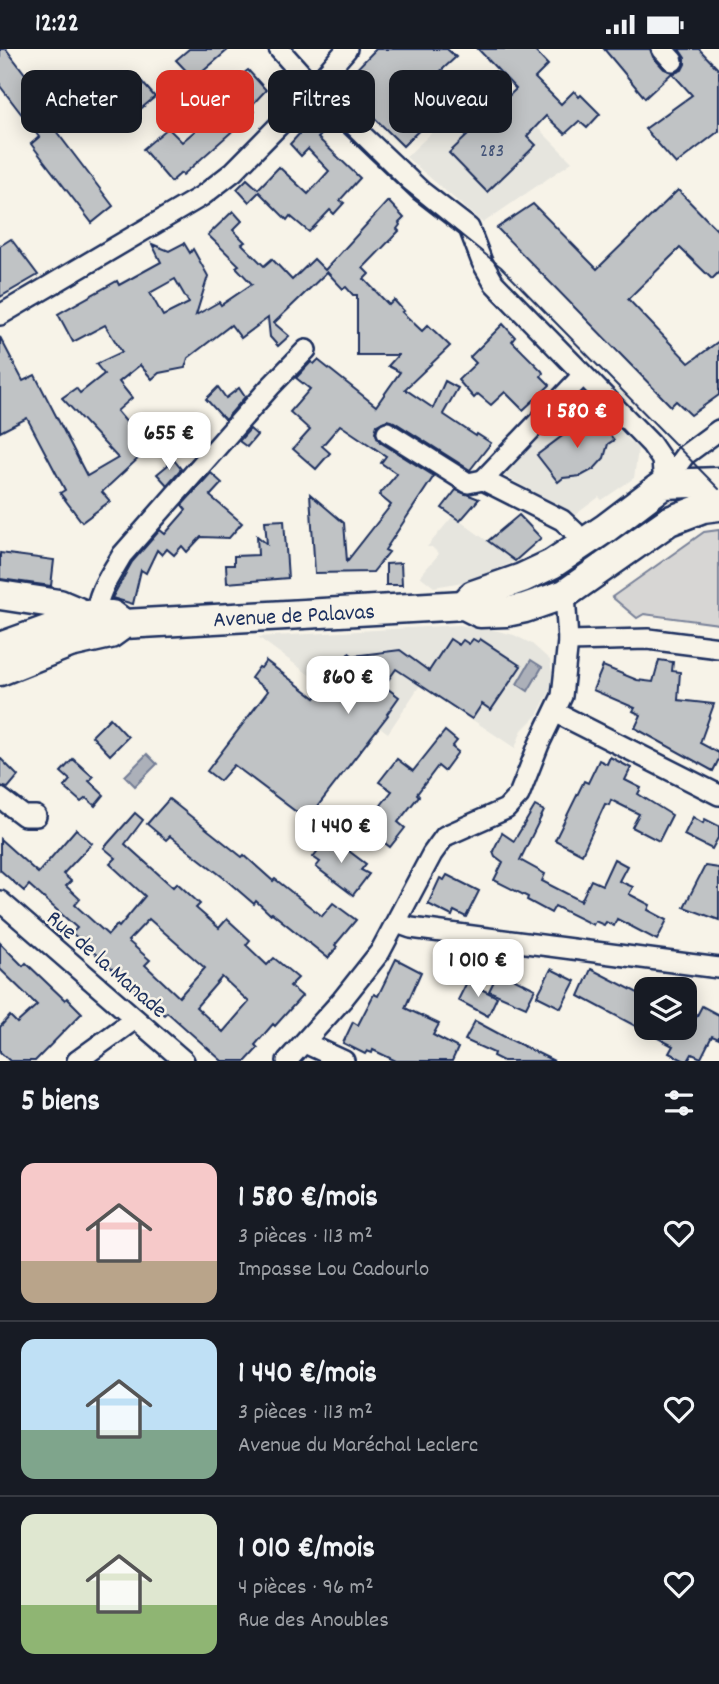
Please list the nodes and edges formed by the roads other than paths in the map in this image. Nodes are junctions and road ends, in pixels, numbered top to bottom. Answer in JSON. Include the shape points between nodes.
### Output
{"nodes":[{"id":1,"x":267,"y":49,"type":"edge"},
{"id":2,"x":279,"y":49,"type":"edge"},
{"id":3,"x":347,"y":49,"type":"edge"},
{"id":4,"x":288,"y":70,"type":"edge"},
{"id":5,"x":295,"y":70,"type":"edge"},
{"id":6,"x":329,"y":70,"type":"edge"},
{"id":7,"x":271,"y":133,"type":"edge"},
{"id":8,"x":357,"y":133,"type":"edge"},
{"id":9,"x":0,"y":315,"type":"edge"},
{"id":10,"x":306,"y":350,"type":"dead end"},
{"id":11,"x":583,"y":375,"type":"junction"},
{"id":12,"x":719,"y":430,"type":"edge"},
{"id":13,"x":387,"y":432,"type":"dead end"},
{"id":14,"x":483,"y":479,"type":"junction"},
{"id":15,"x":719,"y":482,"type":"edge"},
{"id":16,"x":664,"y":484,"type":"junction"},
{"id":17,"x":719,"y":506,"type":"edge"},
{"id":18,"x":654,"y":530,"type":"junction"},
{"id":19,"x":579,"y":538,"type":"junction"},
{"id":20,"x":552,"y":564,"type":"junction"},
{"id":21,"x":565,"y":594,"type":"junction"},
{"id":22,"x":8,"y":602,"type":"edge"},
{"id":23,"x":464,"y":605,"type":"junction"},
{"id":24,"x":91,"y":615,"type":"junction"},
{"id":25,"x":124,"y":624,"type":"junction"},
{"id":26,"x":568,"y":641,"type":"junction"},
{"id":27,"x":40,"y":643,"type":"junction"},
{"id":28,"x":0,"y":647,"type":"edge"},
{"id":29,"x":719,"y":648,"type":"edge"},
{"id":30,"x":0,"y":671,"type":"edge"},
{"id":31,"x":555,"y":712,"type":"junction"},
{"id":32,"x":719,"y":795,"type":"edge"},
{"id":33,"x":0,"y":798,"type":"edge"},
{"id":34,"x":36,"y":815,"type":"dead end"},
{"id":35,"x":0,"y":901,"type":"edge"},
{"id":36,"x":397,"y":923,"type":"junction"},
{"id":37,"x":719,"y":968,"type":"edge"},
{"id":38,"x":135,"y":1019,"type":"junction"},
{"id":39,"x":305,"y":1043,"type":"junction"},
{"id":40,"x":77,"y":1061,"type":"edge"},
{"id":41,"x":184,"y":1061,"type":"edge"},
{"id":42,"x":287,"y":1061,"type":"edge"},
{"id":43,"x":344,"y":1061,"type":"edge"}],
"edges":[{"from":1,"to":4,"type":"street"},
{"from":2,"to":5,"type":"street"},
{"from":3,"to":6,"type":"street"},
{"from":7,"to":9,"type":"street","via":[[202,196]]},
{"from":8,"to":11,"type":"street","via":[[469,228],[494,283]]},
{"from":10,"to":24,"type":"street","via":[[122,555]]},
{"from":11,"to":14,"type":"street"},
{"from":11,"to":16,"type":"street","via":[[651,444],[662,460]]},
{"from":12,"to":16,"type":"street","name":"Avenue de Palavas","via":[[685,455]]},
{"from":13,"to":14,"type":"street","via":[[468,484]]},
{"from":14,"to":19,"type":"street","via":[[562,520]]},
{"from":15,"to":16,"type":"main road"},
{"from":16,"to":18,"type":"main road"},
{"from":16,"to":19,"type":"main road","name":"Avenue de Palavas"},
{"from":17,"to":18,"type":"main road","name":"Avenue de Palavas","via":[[688,513]]},
{"from":18,"to":21,"type":"main road","name":"Avenue de Palavas"},
{"from":19,"to":20,"type":"main road","name":"Avenue de Palavas"},
{"from":20,"to":21,"type":"main road"},
{"from":20,"to":23,"type":"main road","name":"Avenue de Palavas","via":[[473,595]]},
{"from":21,"to":23,"type":"main road","name":"Avenue de Palavas","via":[[506,612],[480,613]]},
{"from":21,"to":26,"type":"street"},
{"from":22,"to":24,"type":"main road","via":[[59,604]]},
{"from":22,"to":27,"type":"main road"},
{"from":23,"to":25,"type":"main road","name":"Avenue de Palavas"},
{"from":24,"to":25,"type":"main road","name":"Avenue de Palavas","via":[[112,615]]},
{"from":24,"to":27,"type":"main road","name":"Avenue de Palavas"},
{"from":25,"to":27,"type":"main road","name":"Avenue de Palavas","via":[[110,634],[70,643]]},
{"from":26,"to":29,"type":"street","via":[[648,639]]},
{"from":26,"to":31,"type":"street","via":[[564,689]]},
{"from":27,"to":28,"type":"main road","name":"Avenue de Palavas"},
{"from":27,"to":30,"type":"main road","name":"Avenue de Palavas"},
{"from":31,"to":32,"type":"street"},
{"from":31,"to":36,"type":"street","via":[[519,795],[498,814],[445,836]]},
{"from":33,"to":34,"type":"street","via":[[24,815]]},
{"from":35,"to":38,"type":"street","name":"Rue de la Manade"},
{"from":36,"to":37,"type":"street"},
{"from":36,"to":39,"type":"street","via":[[380,952]]},
{"from":38,"to":40,"type":"street"},
{"from":38,"to":41,"type":"street","name":"Rue de la Manade"},
{"from":39,"to":42,"type":"street"},
{"from":39,"to":43,"type":"street"}]}
